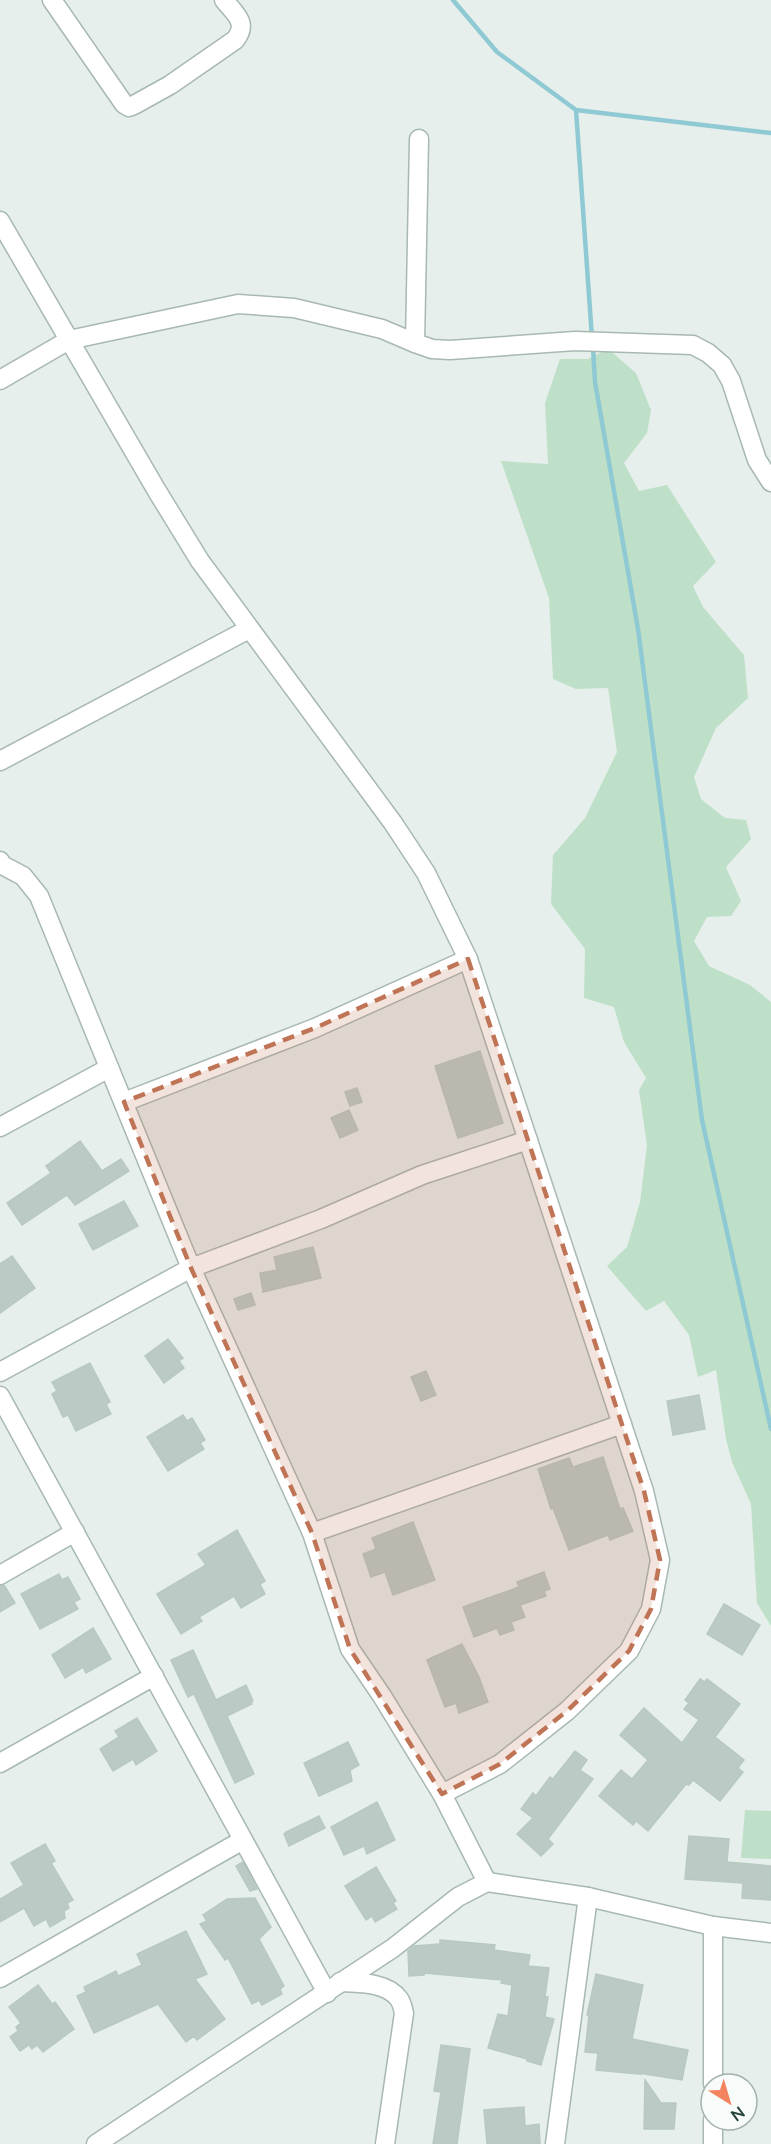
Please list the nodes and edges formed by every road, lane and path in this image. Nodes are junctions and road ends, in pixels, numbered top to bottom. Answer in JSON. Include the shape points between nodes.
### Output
{"nodes":[{"id":1,"x":52,"y":0,"type":"edge"},
{"id":2,"x":224,"y":0,"type":"edge"},
{"id":3,"x":419,"y":139,"type":"dead end"},
{"id":4,"x":0,"y":221,"type":"edge"},
{"id":5,"x":69,"y":340,"type":"junction"},
{"id":6,"x":415,"y":343,"type":"junction"},
{"id":7,"x":0,"y":380,"type":"edge"},
{"id":8,"x":771,"y":482,"type":"edge"},
{"id":9,"x":249,"y":629,"type":"junction"},
{"id":10,"x":0,"y":761,"type":"edge"},
{"id":11,"x":1,"y":864,"type":"edge"},
{"id":12,"x":468,"y":959,"type":"junction"},
{"id":13,"x":109,"y":1068,"type":"junction"},
{"id":14,"x":124,"y":1102,"type":"junction"},
{"id":15,"x":0,"y":1127,"type":"edge"},
{"id":16,"x":528,"y":1140,"type":"junction"},
{"id":17,"x":191,"y":1268,"type":"junction"},
{"id":18,"x":0,"y":1372,"type":"edge"},
{"id":19,"x":0,"y":1396,"type":"edge"},
{"id":20,"x":622,"y":1424,"type":"junction"},
{"id":21,"x":75,"y":1532,"type":"junction"},
{"id":22,"x":312,"y":1533,"type":"junction"},
{"id":23,"x":0,"y":1575,"type":"edge"},
{"id":24,"x":154,"y":1676,"type":"junction"},
{"id":25,"x":0,"y":1763,"type":"edge"},
{"id":26,"x":442,"y":1794,"type":"junction"},
{"id":27,"x":243,"y":1840,"type":"junction"},
{"id":28,"x":487,"y":1882,"type":"junction"},
{"id":29,"x":588,"y":1897,"type":"junction"},
{"id":30,"x":713,"y":1926,"type":"junction"},
{"id":31,"x":771,"y":1933,"type":"edge"},
{"id":32,"x":0,"y":1978,"type":"edge"},
{"id":33,"x":334,"y":1988,"type":"junction"},
{"id":34,"x":713,"y":2072,"type":"edge"},
{"id":35,"x":96,"y":2144,"type":"edge"},
{"id":36,"x":386,"y":2144,"type":"edge"},
{"id":37,"x":555,"y":2144,"type":"edge"}],
"edges":[{"from":1,"to":2,"type":"street","via":[[129,107],[170,85],[235,40],[242,32],[241,22]]},
{"from":3,"to":6,"type":"street"},
{"from":4,"to":5,"type":"street"},
{"from":5,"to":6,"type":"street","via":[[238,304],[294,308],[382,329]]},
{"from":5,"to":7,"type":"street"},
{"from":5,"to":9,"type":"street","via":[[200,561]]},
{"from":6,"to":8,"type":"street","via":[[450,350],[575,341],[693,345],[722,365],[757,460]]},
{"from":9,"to":10,"type":"street"},
{"from":9,"to":12,"type":"street","via":[[421,865]]},
{"from":11,"to":13,"type":"street","via":[[23,876],[39,896]]},
{"from":12,"to":14,"type":"street","via":[[315,1028]]},
{"from":12,"to":16,"type":"street"},
{"from":13,"to":14,"type":"street"},
{"from":13,"to":15,"type":"street"},
{"from":14,"to":17,"type":"street"},
{"from":16,"to":17,"type":"street","via":[[422,1175],[321,1219]]},
{"from":16,"to":20,"type":"street"},
{"from":17,"to":18,"type":"street"},
{"from":17,"to":22,"type":"street"},
{"from":19,"to":21,"type":"street"},
{"from":20,"to":22,"type":"street"},
{"from":20,"to":26,"type":"street","via":[[644,1491],[660,1560],[651,1609],[629,1651],[567,1711],[500,1764]]},
{"from":21,"to":23,"type":"street"},
{"from":21,"to":24,"type":"street"},
{"from":22,"to":26,"type":"street","via":[[350,1649]]},
{"from":24,"to":25,"type":"street"},
{"from":24,"to":27,"type":"street"},
{"from":26,"to":28,"type":"street"},
{"from":27,"to":32,"type":"street"},
{"from":27,"to":33,"type":"street"},
{"from":28,"to":29,"type":"street"},
{"from":28,"to":33,"type":"street","via":[[458,1897]]},
{"from":29,"to":30,"type":"street"},
{"from":29,"to":37,"type":"street"},
{"from":30,"to":31,"type":"street"},
{"from":30,"to":34,"type":"street"},
{"from":33,"to":35,"type":"street"},
{"from":33,"to":36,"type":"street","via":[[368,1983],[400,1999],[404,2013]]}]}
